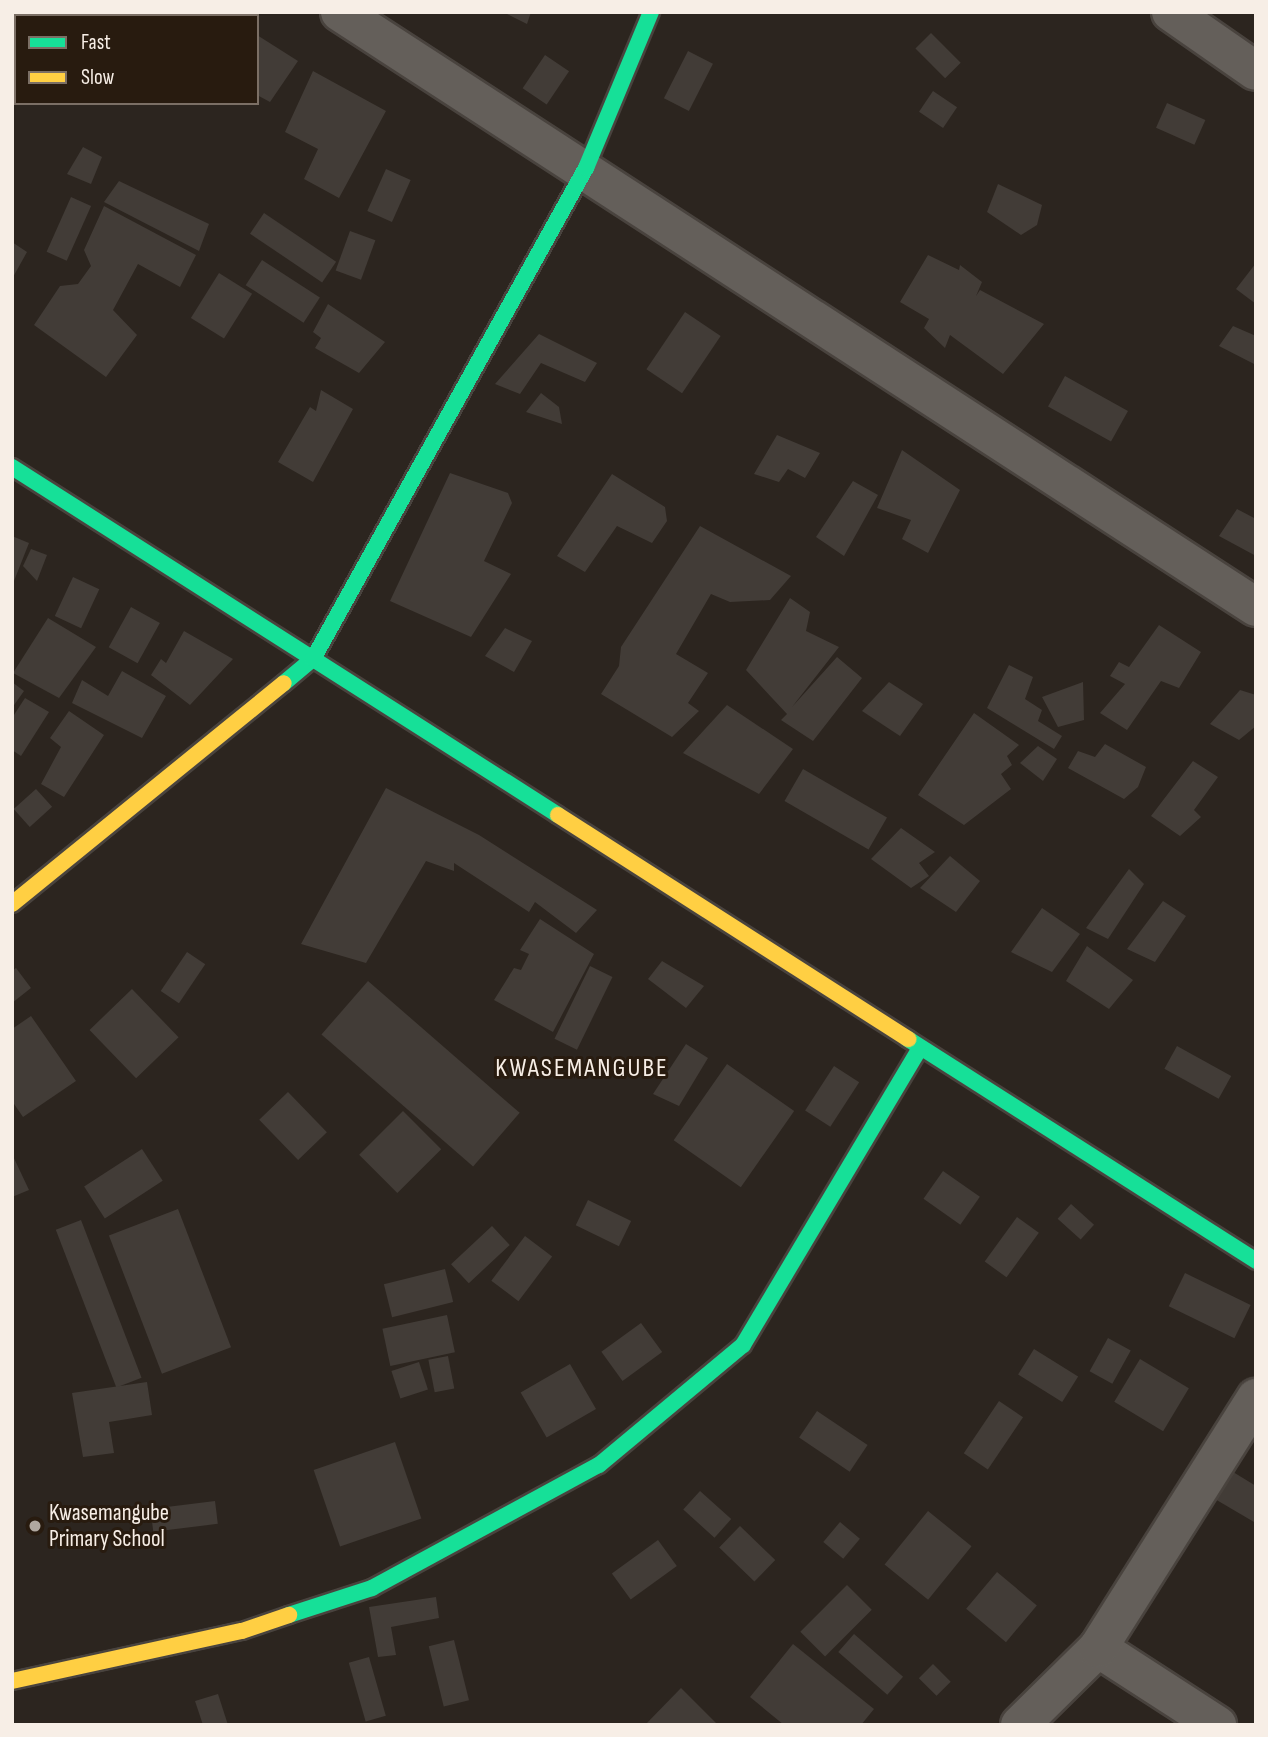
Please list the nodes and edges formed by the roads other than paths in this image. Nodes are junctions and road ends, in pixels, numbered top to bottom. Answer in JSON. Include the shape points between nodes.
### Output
{"nodes":[{"id":1,"x":340,"y":12,"type":"edge"},
{"id":2,"x":651,"y":12,"type":"edge"},
{"id":3,"x":1171,"y":12,"type":"edge"},
{"id":4,"x":1256,"y":71,"type":"edge"},
{"id":5,"x":586,"y":168,"type":"junction"},
{"id":6,"x":12,"y":467,"type":"edge"},
{"id":7,"x":1256,"y":607,"type":"edge"},
{"id":8,"x":313,"y":660,"type":"junction"},
{"id":9,"x":12,"y":904,"type":"edge"},
{"id":10,"x":920,"y":1048,"type":"junction"},
{"id":11,"x":1256,"y":1261,"type":"edge"},
{"id":12,"x":1256,"y":1398,"type":"edge"},
{"id":13,"x":1098,"y":1648,"type":"junction"},
{"id":14,"x":12,"y":1681,"type":"edge"},
{"id":15,"x":1020,"y":1725,"type":"edge"},
{"id":16,"x":1217,"y":1725,"type":"edge"}],
"edges":[{"from":1,"to":5,"type":"street"},
{"from":2,"to":5,"type":"street"},
{"from":3,"to":4,"type":"street"},
{"from":5,"to":7,"type":"street"},
{"from":5,"to":8,"type":"street"},
{"from":6,"to":8,"type":"street"},
{"from":8,"to":9,"type":"street"},
{"from":8,"to":10,"type":"street"},
{"from":10,"to":11,"type":"street"},
{"from":10,"to":14,"type":"street","via":[[743,1345],[599,1465],[372,1588],[242,1631]]},
{"from":12,"to":13,"type":"street"},
{"from":13,"to":15,"type":"street"},
{"from":13,"to":16,"type":"street"}]}
